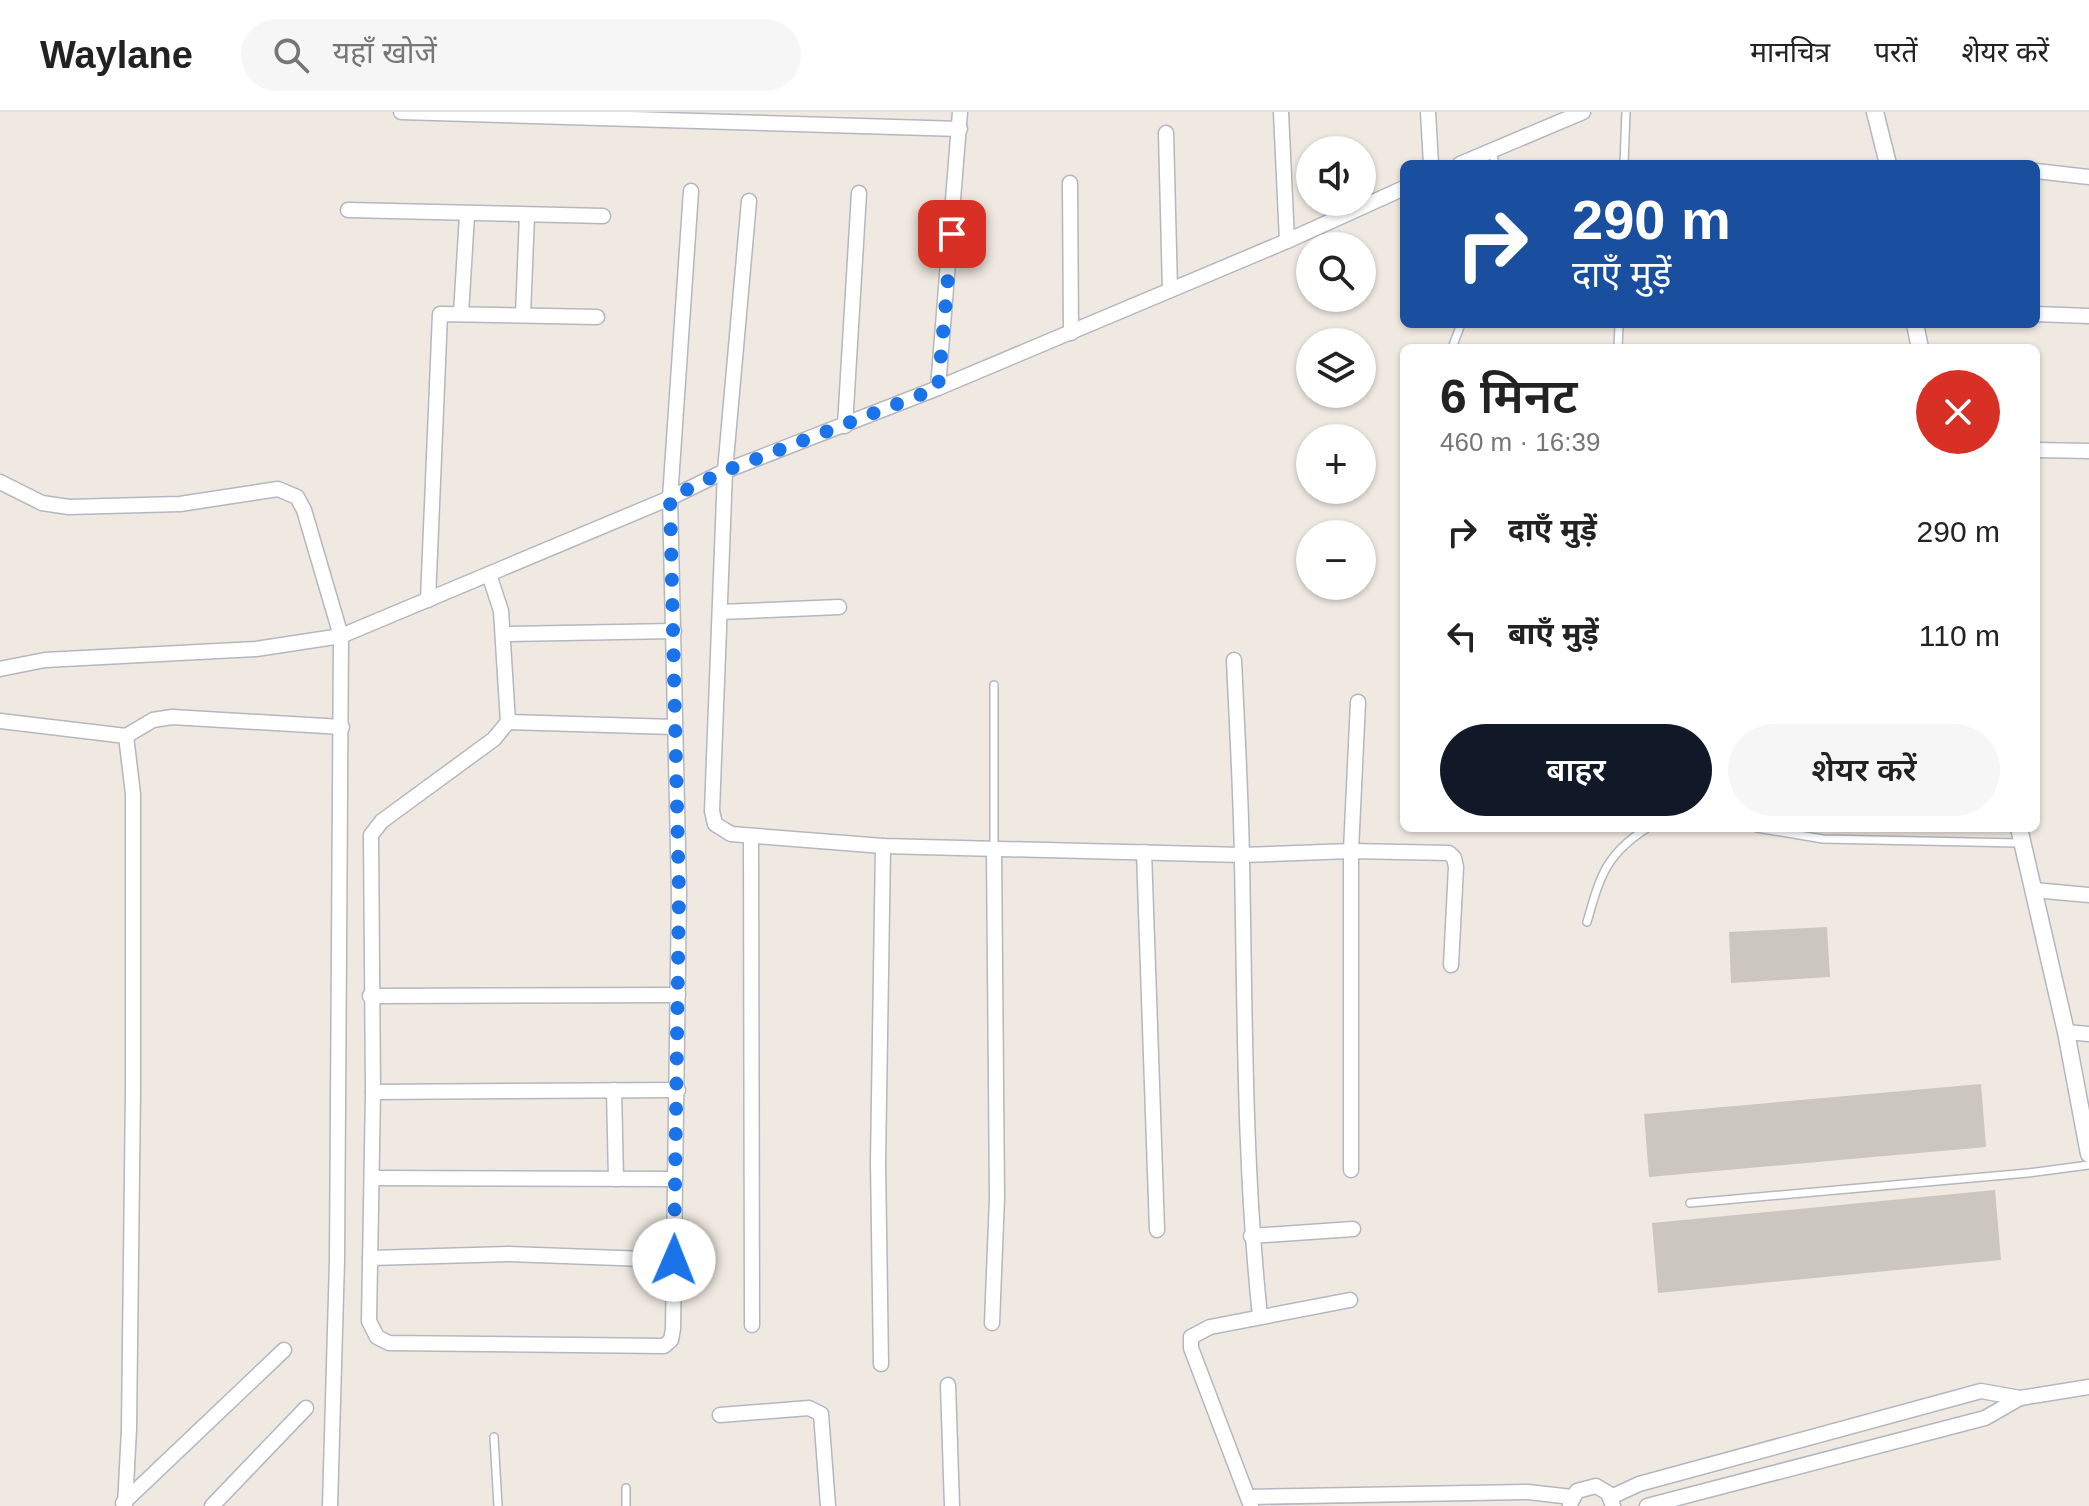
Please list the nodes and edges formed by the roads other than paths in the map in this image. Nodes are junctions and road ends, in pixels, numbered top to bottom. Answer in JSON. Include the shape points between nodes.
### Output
{"nodes":[{"id":1,"x":401,"y":112,"type":"edge"},
{"id":2,"x":960,"y":112,"type":"edge"},
{"id":3,"x":1281,"y":112,"type":"edge"},
{"id":4,"x":1428,"y":112,"type":"edge"},
{"id":5,"x":1583,"y":112,"type":"edge"},
{"id":6,"x":1626,"y":112,"type":"edge"},
{"id":7,"x":1875,"y":112,"type":"edge"},
{"id":8,"x":960,"y":129,"type":"junction"},
{"id":9,"x":1166,"y":133,"type":"dead end"},
{"id":10,"x":1494,"y":157,"type":"edge"},
{"id":11,"x":1431,"y":160,"type":"edge"},
{"id":12,"x":1624,"y":160,"type":"edge"},
{"id":13,"x":1887,"y":160,"type":"edge"},
{"id":14,"x":2040,"y":171,"type":"edge"},
{"id":15,"x":2089,"y":177,"type":"edge"},
{"id":16,"x":1070,"y":183,"type":"dead end"},
{"id":17,"x":1400,"y":190,"type":"edge"},
{"id":18,"x":691,"y":191,"type":"dead end"},
{"id":19,"x":859,"y":193,"type":"dead end"},
{"id":20,"x":749,"y":201,"type":"dead end"},
{"id":21,"x":348,"y":210,"type":"dead end"},
{"id":22,"x":467,"y":215,"type":"junction"},
{"id":23,"x":527,"y":215,"type":"junction"},
{"id":24,"x":603,"y":216,"type":"dead end"},
{"id":25,"x":1287,"y":241,"type":"junction"},
{"id":26,"x":1170,"y":290,"type":"junction"},
{"id":27,"x":461,"y":314,"type":"junction"},
{"id":28,"x":2040,"y":314,"type":"edge"},
{"id":29,"x":523,"y":315,"type":"junction"},
{"id":30,"x":2089,"y":316,"type":"edge"},
{"id":31,"x":597,"y":317,"type":"dead end"},
{"id":32,"x":1071,"y":333,"type":"junction"},
{"id":33,"x":938,"y":388,"type":"junction"},
{"id":34,"x":845,"y":426,"type":"junction"},
{"id":35,"x":2040,"y":450,"type":"edge"},
{"id":36,"x":2089,"y":451,"type":"edge"},
{"id":37,"x":725,"y":471,"type":"junction"},
{"id":38,"x":0,"y":482,"type":"edge"},
{"id":39,"x":670,"y":498,"type":"junction"},
{"id":40,"x":489,"y":574,"type":"junction"},
{"id":41,"x":428,"y":600,"type":"junction"},
{"id":42,"x":839,"y":607,"type":"dead end"},
{"id":43,"x":720,"y":612,"type":"junction"},
{"id":44,"x":674,"y":631,"type":"junction"},
{"id":45,"x":503,"y":634,"type":"junction"},
{"id":46,"x":341,"y":636,"type":"junction"},
{"id":47,"x":1234,"y":660,"type":"dead end"},
{"id":48,"x":0,"y":669,"type":"edge"},
{"id":49,"x":994,"y":685,"type":"dead end"},
{"id":50,"x":1358,"y":702,"type":"dead end"},
{"id":51,"x":0,"y":721,"type":"edge"},
{"id":52,"x":508,"y":722,"type":"junction"},
{"id":53,"x":342,"y":727,"type":"junction"},
{"id":54,"x":674,"y":727,"type":"junction"},
{"id":55,"x":126,"y":736,"type":"junction"},
{"id":56,"x":1642,"y":832,"type":"edge"},
{"id":57,"x":1781,"y":832,"type":"edge"},
{"id":58,"x":2020,"y":835,"type":"edge"},
{"id":59,"x":751,"y":836,"type":"junction"},
{"id":60,"x":883,"y":846,"type":"junction"},
{"id":61,"x":994,"y":851,"type":"junction"},
{"id":62,"x":1351,"y":851,"type":"junction"},
{"id":63,"x":1144,"y":852,"type":"junction"},
{"id":64,"x":1242,"y":855,"type":"junction"},
{"id":65,"x":2034,"y":890,"type":"junction"},
{"id":66,"x":2089,"y":895,"type":"edge"},
{"id":67,"x":1587,"y":922,"type":"dead end"},
{"id":68,"x":1451,"y":965,"type":"dead end"},
{"id":69,"x":678,"y":995,"type":"junction"},
{"id":70,"x":370,"y":996,"type":"junction"},
{"id":71,"x":2066,"y":1032,"type":"junction"},
{"id":72,"x":2089,"y":1034,"type":"edge"},
{"id":73,"x":614,"y":1090,"type":"junction"},
{"id":74,"x":678,"y":1090,"type":"junction"},
{"id":75,"x":373,"y":1092,"type":"junction"},
{"id":76,"x":2089,"y":1154,"type":"edge"},
{"id":77,"x":2089,"y":1165,"type":"edge"},
{"id":78,"x":1351,"y":1170,"type":"dead end"},
{"id":79,"x":372,"y":1178,"type":"junction"},
{"id":80,"x":616,"y":1179,"type":"junction"},
{"id":81,"x":675,"y":1179,"type":"junction"},
{"id":82,"x":1690,"y":1203,"type":"dead end"},
{"id":83,"x":1353,"y":1229,"type":"dead end"},
{"id":84,"x":1157,"y":1230,"type":"dead end"},
{"id":85,"x":1251,"y":1236,"type":"junction"},
{"id":86,"x":370,"y":1258,"type":"junction"},
{"id":87,"x":674,"y":1260,"type":"junction"},
{"id":88,"x":1350,"y":1300,"type":"dead end"},
{"id":89,"x":1260,"y":1316,"type":"junction"},
{"id":90,"x":992,"y":1323,"type":"dead end"},
{"id":91,"x":752,"y":1325,"type":"dead end"},
{"id":92,"x":284,"y":1350,"type":"dead end"},
{"id":93,"x":881,"y":1364,"type":"dead end"},
{"id":94,"x":948,"y":1385,"type":"dead end"},
{"id":95,"x":2089,"y":1387,"type":"edge"},
{"id":96,"x":2020,"y":1398,"type":"junction"},
{"id":97,"x":306,"y":1408,"type":"dead end"},
{"id":98,"x":720,"y":1415,"type":"dead end"},
{"id":99,"x":494,"y":1437,"type":"dead end"},
{"id":100,"x":626,"y":1488,"type":"dead end"},
{"id":101,"x":1250,"y":1501,"type":"edge"},
{"id":102,"x":1612,"y":1501,"type":"edge"},
{"id":103,"x":1571,"y":1502,"type":"edge"},
{"id":104,"x":123,"y":1504,"type":"edge"},
{"id":105,"x":212,"y":1506,"type":"edge"},
{"id":106,"x":330,"y":1506,"type":"edge"},
{"id":107,"x":498,"y":1506,"type":"edge"},
{"id":108,"x":626,"y":1506,"type":"edge"},
{"id":109,"x":828,"y":1506,"type":"edge"},
{"id":110,"x":952,"y":1506,"type":"edge"},
{"id":111,"x":1647,"y":1506,"type":"edge"}],
"edges":[{"from":1,"to":8,"type":"street"},
{"from":2,"to":8,"type":"street"},
{"from":3,"to":25,"type":"street"},
{"from":4,"to":11,"type":"street"},
{"from":5,"to":10,"type":"street"},
{"from":6,"to":12,"type":"lane"},
{"from":7,"to":13,"type":"street"},
{"from":8,"to":33,"type":"street"},
{"from":9,"to":26,"type":"street"},
{"from":14,"to":15,"type":"street"},
{"from":16,"to":32,"type":"street"},
{"from":17,"to":25,"type":"street"},
{"from":18,"to":39,"type":"street"},
{"from":19,"to":34,"type":"street"},
{"from":20,"to":37,"type":"street"},
{"from":21,"to":22,"type":"street"},
{"from":22,"to":23,"type":"street"},
{"from":22,"to":27,"type":"street"},
{"from":23,"to":24,"type":"street"},
{"from":23,"to":29,"type":"street"},
{"from":25,"to":26,"type":"street"},
{"from":26,"to":32,"type":"street"},
{"from":27,"to":29,"type":"street"},
{"from":27,"to":41,"type":"street","via":[[440,314]]},
{"from":28,"to":30,"type":"street"},
{"from":29,"to":31,"type":"street"},
{"from":32,"to":33,"type":"street"},
{"from":33,"to":34,"type":"street"},
{"from":34,"to":37,"type":"street"},
{"from":35,"to":36,"type":"street"},
{"from":37,"to":39,"type":"street"},
{"from":37,"to":43,"type":"street"},
{"from":38,"to":46,"type":"street","via":[[42,503],[69,507],[180,504],[289,491],[304,510]]},
{"from":39,"to":40,"type":"street"},
{"from":39,"to":44,"type":"street"},
{"from":40,"to":41,"type":"street"},
{"from":40,"to":45,"type":"street"},
{"from":41,"to":46,"type":"street"},
{"from":42,"to":43,"type":"street"},
{"from":43,"to":59,"type":"street","via":[[712,811],[721,831]]},
{"from":44,"to":45,"type":"street"},
{"from":44,"to":54,"type":"street"},
{"from":45,"to":52,"type":"street"},
{"from":46,"to":48,"type":"street","via":[[256,649],[45,660]]},
{"from":46,"to":53,"type":"street"},
{"from":47,"to":64,"type":"street"},
{"from":49,"to":61,"type":"lane"},
{"from":50,"to":62,"type":"street"},
{"from":51,"to":55,"type":"street"},
{"from":52,"to":54,"type":"street"},
{"from":52,"to":70,"type":"street","via":[[494,739],[374,828]]},
{"from":53,"to":55,"type":"street","via":[[172,717],[153,720]]},
{"from":53,"to":106,"type":"street"},
{"from":54,"to":69,"type":"street"},
{"from":55,"to":104,"type":"street","via":[[133,794],[133,1089],[129,1429]]},
{"from":56,"to":67,"type":"lane","via":[[1610,858]]},
{"from":57,"to":58,"type":"lane","via":[[1823,839]]},
{"from":58,"to":65,"type":"street"},
{"from":59,"to":60,"type":"street"},
{"from":59,"to":91,"type":"street"},
{"from":60,"to":61,"type":"street"},
{"from":60,"to":93,"type":"street"},
{"from":61,"to":63,"type":"street"},
{"from":61,"to":90,"type":"street","via":[[997,1198]]},
{"from":62,"to":64,"type":"street"},
{"from":62,"to":68,"type":"street","via":[[1440,853],[1454,858]]},
{"from":62,"to":78,"type":"street"},
{"from":63,"to":64,"type":"street"},
{"from":63,"to":84,"type":"street"},
{"from":64,"to":85,"type":"street"},
{"from":65,"to":66,"type":"street"},
{"from":65,"to":71,"type":"street"},
{"from":69,"to":70,"type":"street"},
{"from":69,"to":74,"type":"street"},
{"from":70,"to":75,"type":"street"},
{"from":71,"to":72,"type":"street"},
{"from":71,"to":76,"type":"street"},
{"from":73,"to":74,"type":"street"},
{"from":73,"to":75,"type":"street"},
{"from":73,"to":80,"type":"street"},
{"from":74,"to":81,"type":"street"},
{"from":75,"to":79,"type":"street"},
{"from":77,"to":82,"type":"lane"},
{"from":79,"to":80,"type":"street"},
{"from":79,"to":86,"type":"street"},
{"from":80,"to":81,"type":"street"},
{"from":81,"to":87,"type":"street"},
{"from":83,"to":85,"type":"street"},
{"from":85,"to":89,"type":"street"},
{"from":86,"to":87,"type":"street","via":[[509,1254]]},
{"from":86,"to":87,"type":"street","via":[[369,1321],[383,1342],[655,1348],[671,1340]]},
{"from":88,"to":89,"type":"street"},
{"from":89,"to":101,"type":"street","via":[[1210,1327],[1191,1337]]},
{"from":92,"to":104,"type":"street"},
{"from":94,"to":110,"type":"street"},
{"from":95,"to":96,"type":"street"},
{"from":96,"to":102,"type":"street","via":[[1981,1391],[1639,1484]]},
{"from":96,"to":111,"type":"street","via":[[1985,1418]]},
{"from":97,"to":105,"type":"street"},
{"from":98,"to":109,"type":"street","via":[[816,1410],[824,1422]]},
{"from":99,"to":107,"type":"lane"},
{"from":100,"to":108,"type":"lane"},
{"from":101,"to":103,"type":"street","via":[[1528,1492]]},
{"from":102,"to":103,"type":"street","via":[[1603,1489],[1589,1486]]}]}
